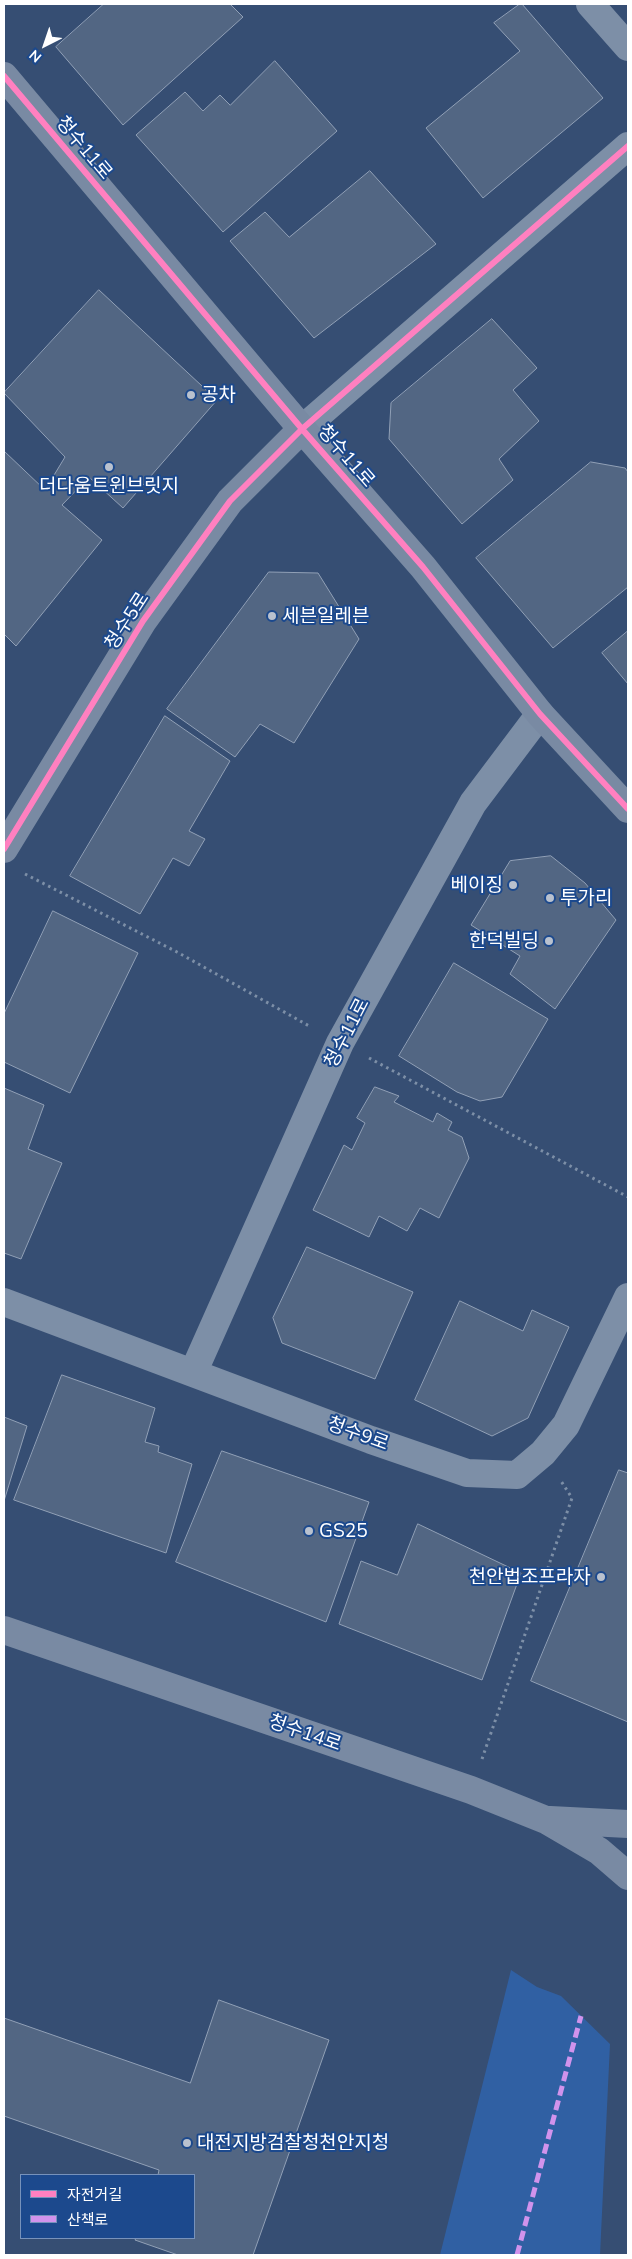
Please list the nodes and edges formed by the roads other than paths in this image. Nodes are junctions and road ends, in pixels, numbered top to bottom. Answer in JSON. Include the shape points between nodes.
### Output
{"nodes":[{"id":1,"x":590,"y":4,"type":"edge"},
{"id":2,"x":628,"y":47,"type":"edge"},
{"id":3,"x":4,"y":76,"type":"edge"},
{"id":4,"x":628,"y":146,"type":"edge"},
{"id":5,"x":302,"y":429,"type":"junction"},
{"id":6,"x":540,"y":714,"type":"junction"},
{"id":7,"x":628,"y":809,"type":"edge"},
{"id":8,"x":4,"y":849,"type":"edge"},
{"id":9,"x":628,"y":1297,"type":"edge"},
{"id":10,"x":4,"y":1302,"type":"edge"},
{"id":11,"x":193,"y":1373,"type":"junction"},
{"id":12,"x":4,"y":1630,"type":"edge"},
{"id":13,"x":546,"y":1820,"type":"junction"},
{"id":14,"x":628,"y":1824,"type":"edge"},
{"id":15,"x":628,"y":1876,"type":"edge"}],
"edges":[{"from":1,"to":2,"type":"street"},
{"from":3,"to":5,"type":"street","name":"청수11로"},
{"from":4,"to":5,"type":"street"},
{"from":5,"to":6,"type":"street","name":"청수11로","via":[[423,567]]},
{"from":5,"to":8,"type":"street","name":"청수5로","via":[[230,501],[143,621]]},
{"from":6,"to":7,"type":"street","name":"청수11로"},
{"from":6,"to":11,"type":"street","name":"청수11로","via":[[473,803],[340,1043]]},
{"from":9,"to":11,"type":"street","name":"청수9로","via":[[566,1425],[543,1453],[518,1475],[467,1473]]},
{"from":10,"to":11,"type":"street","name":"청수9로"},
{"from":12,"to":13,"type":"street","name":"청수14로","via":[[471,1790]]},
{"from":13,"to":14,"type":"street"},
{"from":13,"to":15,"type":"street","name":"청수14로","via":[[599,1851]]}]}
